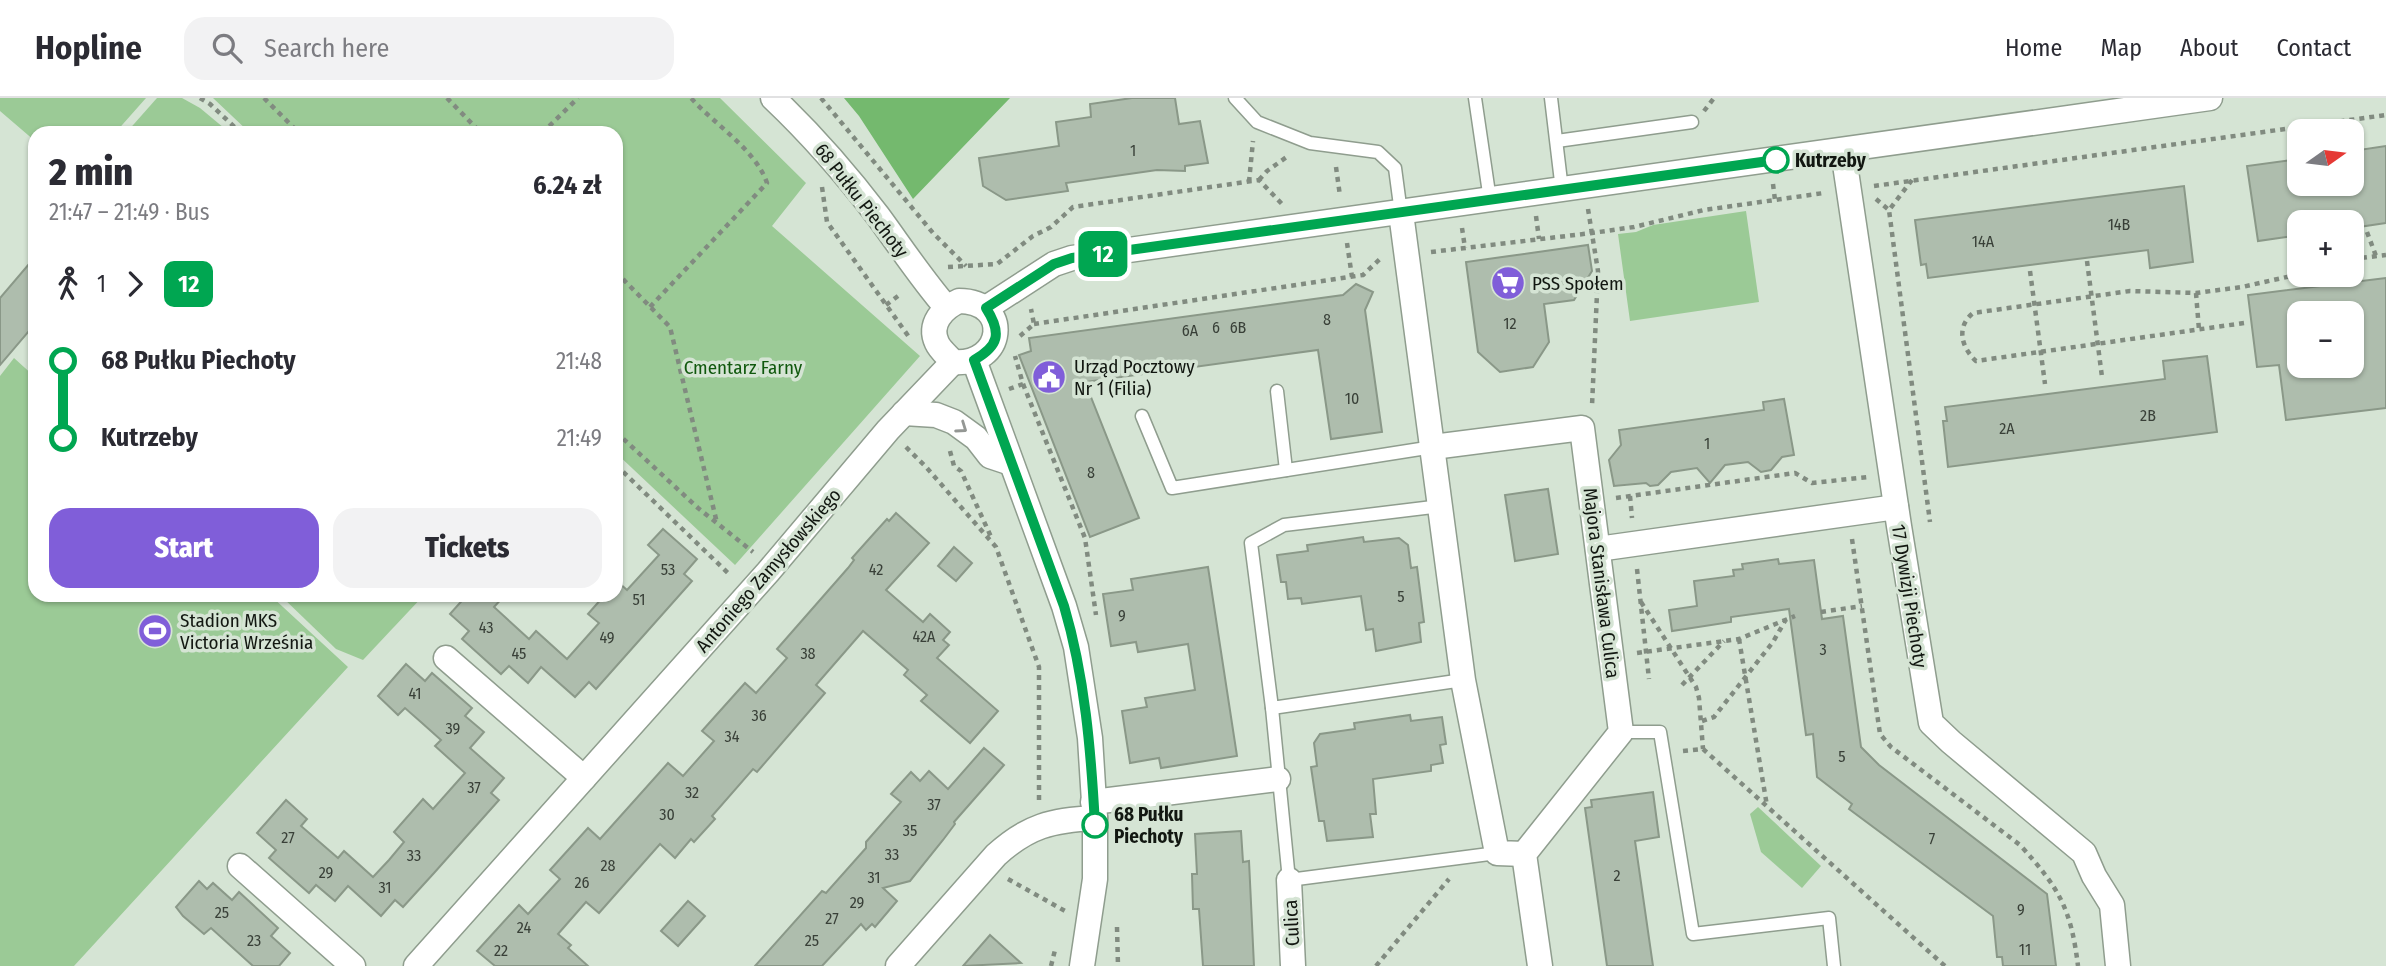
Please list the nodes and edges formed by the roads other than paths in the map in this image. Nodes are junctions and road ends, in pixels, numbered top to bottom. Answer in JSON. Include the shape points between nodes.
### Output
{"nodes":[{"id":1,"x":773,"y":98,"type":"edge"},
{"id":2,"x":1235,"y":98,"type":"edge"},
{"id":3,"x":1475,"y":98,"type":"edge"},
{"id":4,"x":1551,"y":98,"type":"edge"},
{"id":5,"x":2210,"y":98,"type":"edge"},
{"id":6,"x":2181,"y":100,"type":"edge"},
{"id":7,"x":1692,"y":122,"type":"dead end"},
{"id":8,"x":1557,"y":141,"type":"junction"},
{"id":9,"x":1843,"y":151,"type":"junction"},
{"id":10,"x":1573,"y":189,"type":"junction"},
{"id":11,"x":1490,"y":200,"type":"junction"},
{"id":12,"x":1401,"y":213,"type":"junction"},
{"id":13,"x":946,"y":307,"type":"junction"},
{"id":14,"x":986,"y":308,"type":"junction"},
{"id":15,"x":963,"y":361,"type":"junction"},
{"id":16,"x":1277,"y":391,"type":"dead end"},
{"id":17,"x":1142,"y":416,"type":"dead end"},
{"id":18,"x":896,"y":421,"type":"junction"},
{"id":19,"x":1433,"y":447,"type":"junction"},
{"id":20,"x":1011,"y":463,"type":"junction"},
{"id":21,"x":1286,"y":470,"type":"junction"},
{"id":22,"x":1441,"y":506,"type":"junction"},
{"id":23,"x":1896,"y":507,"type":"junction"},
{"id":24,"x":1598,"y":549,"type":"junction"},
{"id":25,"x":446,"y":658,"type":"dead end"},
{"id":26,"x":1463,"y":680,"type":"junction"},
{"id":27,"x":1272,"y":708,"type":"junction"},
{"id":28,"x":1621,"y":732,"type":"junction"},
{"id":29,"x":584,"y":778,"type":"junction"},
{"id":30,"x":1278,"y":779,"type":"junction"},
{"id":31,"x":1094,"y":810,"type":"junction"},
{"id":32,"x":1497,"y":853,"type":"junction"},
{"id":33,"x":1524,"y":853,"type":"junction"},
{"id":34,"x":240,"y":866,"type":"dead end"},
{"id":35,"x":1289,"y":880,"type":"junction"},
{"id":36,"x":353,"y":966,"type":"edge"},
{"id":37,"x":416,"y":966,"type":"edge"},
{"id":38,"x":898,"y":966,"type":"edge"},
{"id":39,"x":1082,"y":966,"type":"edge"},
{"id":40,"x":1293,"y":966,"type":"edge"},
{"id":41,"x":1540,"y":966,"type":"edge"},
{"id":42,"x":1834,"y":966,"type":"edge"},
{"id":43,"x":2118,"y":966,"type":"edge"}],
"edges":[{"from":1,"to":13,"type":"street","name":"68 Pułku Piechoty","via":[[806,129]]},
{"from":2,"to":12,"type":"lane","via":[[1258,122],[1310,143],[1378,152],[1395,168]]},
{"from":3,"to":11,"type":"lane"},
{"from":4,"to":8,"type":"lane"},
{"from":5,"to":6,"type":"street"},
{"from":6,"to":9,"type":"street"},
{"from":7,"to":8,"type":"lane"},
{"from":8,"to":10,"type":"lane"},
{"from":9,"to":10,"type":"street"},
{"from":9,"to":23,"type":"street","name":"17 Dywizji Piechoty"},
{"from":10,"to":11,"type":"street"},
{"from":11,"to":12,"type":"street"},
{"from":12,"to":14,"type":"street","via":[[1072,258],[1054,264]]},
{"from":12,"to":19,"type":"street"},
{"from":13,"to":14,"type":"street","via":[[974,301]]},
{"from":13,"to":15,"type":"street","via":[[937,317],[937,343]]},
{"from":14,"to":15,"type":"street","via":[[995,321],[996,337],[989,351]]},
{"from":15,"to":18,"type":"street","name":"Antoniego Zamysłowskiego"},
{"from":15,"to":20,"type":"street"},
{"from":16,"to":21,"type":"lane"},
{"from":17,"to":21,"type":"lane","via":[[1172,488]]},
{"from":18,"to":20,"type":"street","one_way":true,"via":[[936,415],[976,438],[990,456]]},
{"from":18,"to":29,"type":"street","name":"Antoniego Zamysłowskiego"},
{"from":19,"to":21,"type":"lane"},
{"from":19,"to":22,"type":"street"},
{"from":19,"to":24,"type":"street","name":"Majora Stanisława Culica","via":[[1582,428]]},
{"from":20,"to":31,"type":"street","via":[[1076,647],[1090,738]]},
{"from":22,"to":26,"type":"street"},
{"from":22,"to":27,"type":"lane","via":[[1284,525],[1251,543]]},
{"from":23,"to":24,"type":"street"},
{"from":23,"to":43,"type":"street","name":"17 Dywizji Piechoty","via":[[1931,723],[2084,853],[2112,905]]},
{"from":24,"to":28,"type":"street","name":"Majora Stanisława Culica"},
{"from":25,"to":29,"type":"street"},
{"from":26,"to":27,"type":"lane"},
{"from":26,"to":32,"type":"street"},
{"from":27,"to":30,"type":"lane"},
{"from":28,"to":33,"type":"street"},
{"from":28,"to":42,"type":"lane","via":[[1660,732],[1693,934],[1829,918]]},
{"from":29,"to":37,"type":"street","name":"Antoniego Zamysłowskiego"},
{"from":30,"to":31,"type":"street"},
{"from":30,"to":35,"type":"lane"},
{"from":31,"to":38,"type":"street","via":[[1026,831],[996,855]]},
{"from":31,"to":39,"type":"street","via":[[1095,879]]},
{"from":32,"to":33,"type":"street"},
{"from":32,"to":35,"type":"lane"},
{"from":33,"to":41,"type":"street"},
{"from":34,"to":36,"type":"street"},
{"from":35,"to":40,"type":"street","name":"Culica"}]}
